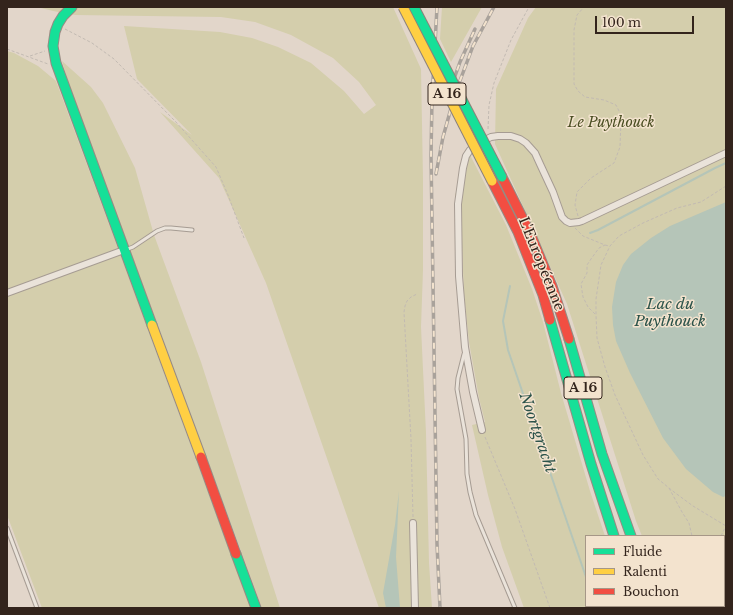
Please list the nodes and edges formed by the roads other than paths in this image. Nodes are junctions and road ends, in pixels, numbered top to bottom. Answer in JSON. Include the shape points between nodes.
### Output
{"nodes":[{"id":1,"x":72,"y":7,"type":"edge"},
{"id":2,"x":403,"y":7,"type":"edge"},
{"id":3,"x":414,"y":7,"type":"edge"},
{"id":4,"x":726,"y":153,"type":"edge"},
{"id":5,"x":192,"y":230,"type":"dead end"},
{"id":6,"x":124,"y":250,"type":"junction"},
{"id":7,"x":7,"y":294,"type":"edge"},
{"id":8,"x":465,"y":347,"type":"junction"},
{"id":9,"x":482,"y":430,"type":"road end"},
{"id":10,"x":413,"y":523,"type":"road end"},
{"id":11,"x":7,"y":528,"type":"edge"},
{"id":12,"x":614,"y":535,"type":"edge"},
{"id":13,"x":631,"y":535,"type":"edge"},
{"id":14,"x":37,"y":608,"type":"edge"},
{"id":15,"x":256,"y":608,"type":"edge"},
{"id":16,"x":415,"y":608,"type":"edge"},
{"id":17,"x":515,"y":608,"type":"edge"}],
"edges":[{"from":1,"to":6,"type":"main road","via":[[66,12],[54,35],[55,59]]},
{"from":2,"to":12,"type":"main road","name":"L'Européenne","number":"A 16","bridge":true,"via":[[518,232],[543,295],[590,464]]},
{"from":3,"to":13,"type":"main road","name":"L'Européenne","number":"A 16","bridge":true,"via":[[530,233],[552,286],[602,454]]},
{"from":4,"to":8,"type":"street","via":[[579,222],[570,223],[562,217],[535,153],[529,146],[511,136],[488,138],[477,144],[466,156],[458,210],[459,276]]},
{"from":5,"to":6,"type":"lane","via":[[165,228]]},
{"from":6,"to":7,"type":"street"},
{"from":6,"to":15,"type":"main road"},
{"from":8,"to":9,"type":"street"},
{"from":8,"to":17,"type":"lane","via":[[457,389],[466,439],[469,486],[476,515]]},
{"from":10,"to":16,"type":"street"},
{"from":11,"to":14,"type":"lane"}]}
